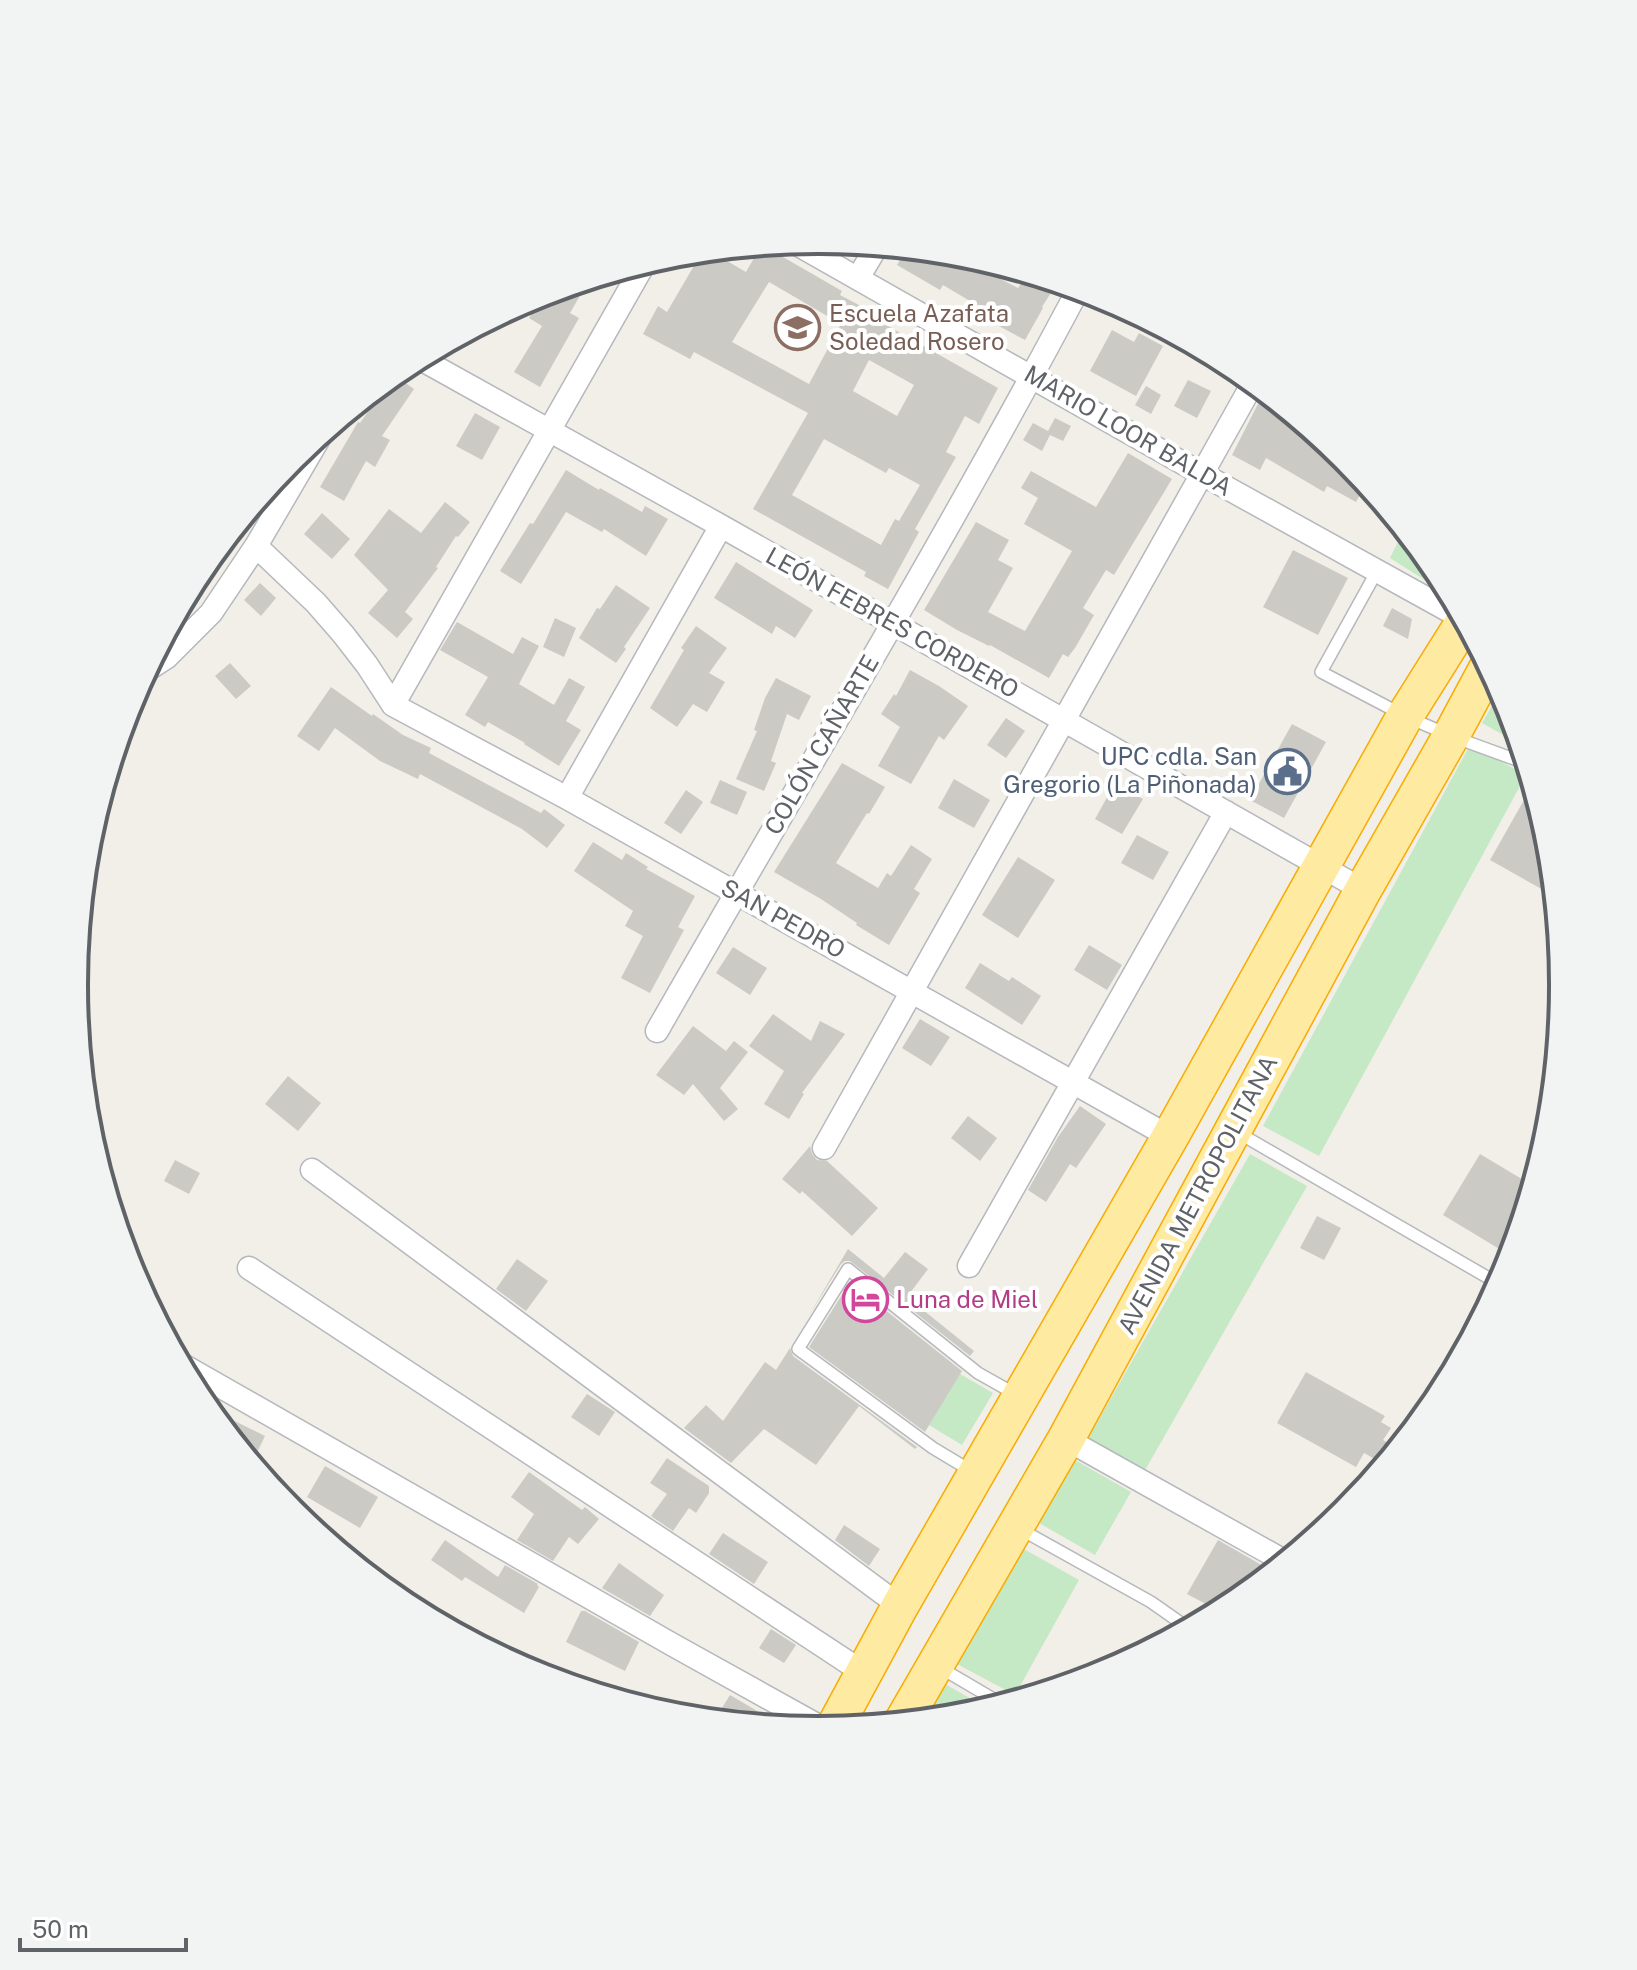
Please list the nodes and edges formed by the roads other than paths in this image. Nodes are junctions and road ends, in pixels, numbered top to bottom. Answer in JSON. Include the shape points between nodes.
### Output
{"nodes":[{"id":1,"x":815,"y":254,"type":"edge"},
{"id":2,"x":871,"y":256,"type":"edge"},
{"id":3,"x":636,"y":277,"type":"edge"},
{"id":4,"x":858,"y":278,"type":"junction"},
{"id":5,"x":1073,"y":300,"type":"edge"},
{"id":6,"x":432,"y":365,"type":"edge"},
{"id":7,"x":1032,"y":377,"type":"junction"},
{"id":8,"x":1247,"y":394,"type":"edge"},
{"id":9,"x":550,"y":430,"type":"junction"},
{"id":10,"x":301,"y":469,"type":"edge"},
{"id":11,"x":1202,"y":474,"type":"junction"},
{"id":12,"x":721,"y":526,"type":"junction"},
{"id":13,"x":256,"y":546,"type":"junction"},
{"id":14,"x":1377,"y":571,"type":"junction"},
{"id":15,"x":1445,"y":610,"type":"edge"},
{"id":16,"x":893,"y":623,"type":"junction"},
{"id":17,"x":1457,"y":630,"type":"edge"},
{"id":18,"x":165,"y":658,"type":"edge"},
{"id":19,"x":1482,"y":679,"type":"edge"},
{"id":20,"x":393,"y":705,"type":"junction"},
{"id":21,"x":1405,"y":716,"type":"junction"},
{"id":22,"x":1063,"y":719,"type":"junction"},
{"id":23,"x":1451,"y":736,"type":"junction"},
{"id":24,"x":1513,"y":758,"type":"edge"},
{"id":25,"x":567,"y":798,"type":"junction"},
{"id":26,"x":1226,"y":812,"type":"junction"},
{"id":27,"x":1319,"y":867,"type":"junction"},
{"id":28,"x":1363,"y":890,"type":"junction"},
{"id":29,"x":736,"y":893,"type":"junction"},
{"id":30,"x":912,"y":990,"type":"junction"},
{"id":31,"x":657,"y":1031,"type":"dead end"},
{"id":32,"x":1073,"y":1084,"type":"junction"},
{"id":33,"x":1233,"y":1129,"type":"junction"},
{"id":34,"x":1170,"y":1137,"type":"junction"},
{"id":35,"x":824,"y":1148,"type":"dead end"},
{"id":36,"x":312,"y":1170,"type":"dead end"},
{"id":37,"x":969,"y":1266,"type":"dead end"},
{"id":38,"x":249,"y":1268,"type":"dead end"},
{"id":39,"x":1488,"y":1277,"type":"edge"},
{"id":40,"x":202,"y":1376,"type":"edge"},
{"id":41,"x":1021,"y":1397,"type":"junction"},
{"id":42,"x":1066,"y":1439,"type":"junction"},
{"id":43,"x":976,"y":1474,"type":"junction"},
{"id":44,"x":1016,"y":1527,"type":"junction"},
{"id":45,"x":1274,"y":1556,"type":"edge"},
{"id":46,"x":900,"y":1606,"type":"junction"},
{"id":47,"x":1178,"y":1621,"type":"edge"},
{"id":48,"x":935,"y":1665,"type":"junction"},
{"id":49,"x":864,"y":1673,"type":"junction"},
{"id":50,"x":987,"y":1695,"type":"edge"},
{"id":51,"x":910,"y":1709,"type":"edge"},
{"id":52,"x":799,"y":1715,"type":"edge"},
{"id":53,"x":841,"y":1715,"type":"edge"}],
"edges":[{"from":1,"to":4,"type":"street","name":"MARIO LOOR BALDA"},
{"from":2,"to":4,"type":"street"},
{"from":3,"to":9,"type":"street"},
{"from":4,"to":7,"type":"street","name":"MARIO LOOR BALDA"},
{"from":5,"to":7,"type":"street","name":"COLÓN CAÑARTE"},
{"from":6,"to":9,"type":"street","name":"LEÓN FEBRES CORDERO"},
{"from":7,"to":11,"type":"street","name":"MARIO LOOR BALDA"},
{"from":7,"to":16,"type":"street","name":"COLÓN CAÑARTE"},
{"from":8,"to":11,"type":"street"},
{"from":9,"to":12,"type":"street","name":"LEÓN FEBRES CORDERO"},
{"from":9,"to":20,"type":"street"},
{"from":10,"to":13,"type":"street"},
{"from":11,"to":14,"type":"street","name":"MARIO LOOR BALDA"},
{"from":11,"to":22,"type":"street"},
{"from":12,"to":16,"type":"street","name":"LEÓN FEBRES CORDERO"},
{"from":12,"to":25,"type":"street"},
{"from":13,"to":18,"type":"street","via":[[211,613]]},
{"from":13,"to":20,"type":"street","via":[[343,634]]},
{"from":14,"to":15,"type":"street","name":"MARIO LOOR BALDA"},
{"from":14,"to":21,"type":"lane","via":[[1321,672]]},
{"from":16,"to":22,"type":"street","name":"LEÓN FEBRES CORDERO"},
{"from":16,"to":29,"type":"street","name":"COLÓN CAÑARTE"},
{"from":17,"to":21,"type":"highway"},
{"from":19,"to":23,"type":"highway","name":"AVENIDA METROPOLITANA"},
{"from":20,"to":25,"type":"street","name":"SAN PEDRO"},
{"from":21,"to":23,"type":"lane"},
{"from":21,"to":27,"type":"highway"},
{"from":22,"to":26,"type":"street","name":"LEÓN FEBRES CORDERO"},
{"from":22,"to":30,"type":"street"},
{"from":23,"to":24,"type":"lane"},
{"from":23,"to":28,"type":"highway","name":"AVENIDA METROPOLITANA"},
{"from":25,"to":29,"type":"street","name":"SAN PEDRO"},
{"from":26,"to":27,"type":"street","name":"LEÓN FEBRES CORDERO"},
{"from":26,"to":32,"type":"street"},
{"from":27,"to":28,"type":"street","name":"LEÓN FEBRES CORDERO"},
{"from":27,"to":34,"type":"highway"},
{"from":28,"to":33,"type":"highway","name":"AVENIDA METROPOLITANA"},
{"from":29,"to":30,"type":"street","name":"SAN PEDRO"},
{"from":29,"to":31,"type":"street","name":"COLÓN CAÑARTE"},
{"from":30,"to":32,"type":"street","name":"SAN PEDRO"},
{"from":30,"to":35,"type":"street"},
{"from":32,"to":34,"type":"street","name":"SAN PEDRO"},
{"from":32,"to":37,"type":"street"},
{"from":33,"to":39,"type":"lane"},
{"from":33,"to":42,"type":"highway","name":"AVENIDA METROPOLITANA"},
{"from":34,"to":41,"type":"highway"},
{"from":36,"to":46,"type":"street"},
{"from":38,"to":49,"type":"street"},
{"from":40,"to":52,"type":"street"},
{"from":41,"to":43,"type":"highway"},
{"from":41,"to":43,"type":"lane","via":[[978,1373],[848,1269],[798,1349]]},
{"from":42,"to":44,"type":"highway","name":"AVENIDA METROPOLITANA"},
{"from":42,"to":45,"type":"street"},
{"from":43,"to":46,"type":"highway"},
{"from":44,"to":47,"type":"lane"},
{"from":44,"to":48,"type":"highway","name":"AVENIDA METROPOLITANA"},
{"from":46,"to":49,"type":"highway"},
{"from":48,"to":50,"type":"lane"},
{"from":48,"to":51,"type":"highway","name":"AVENIDA METROPOLITANA"},
{"from":49,"to":53,"type":"highway"}]}
